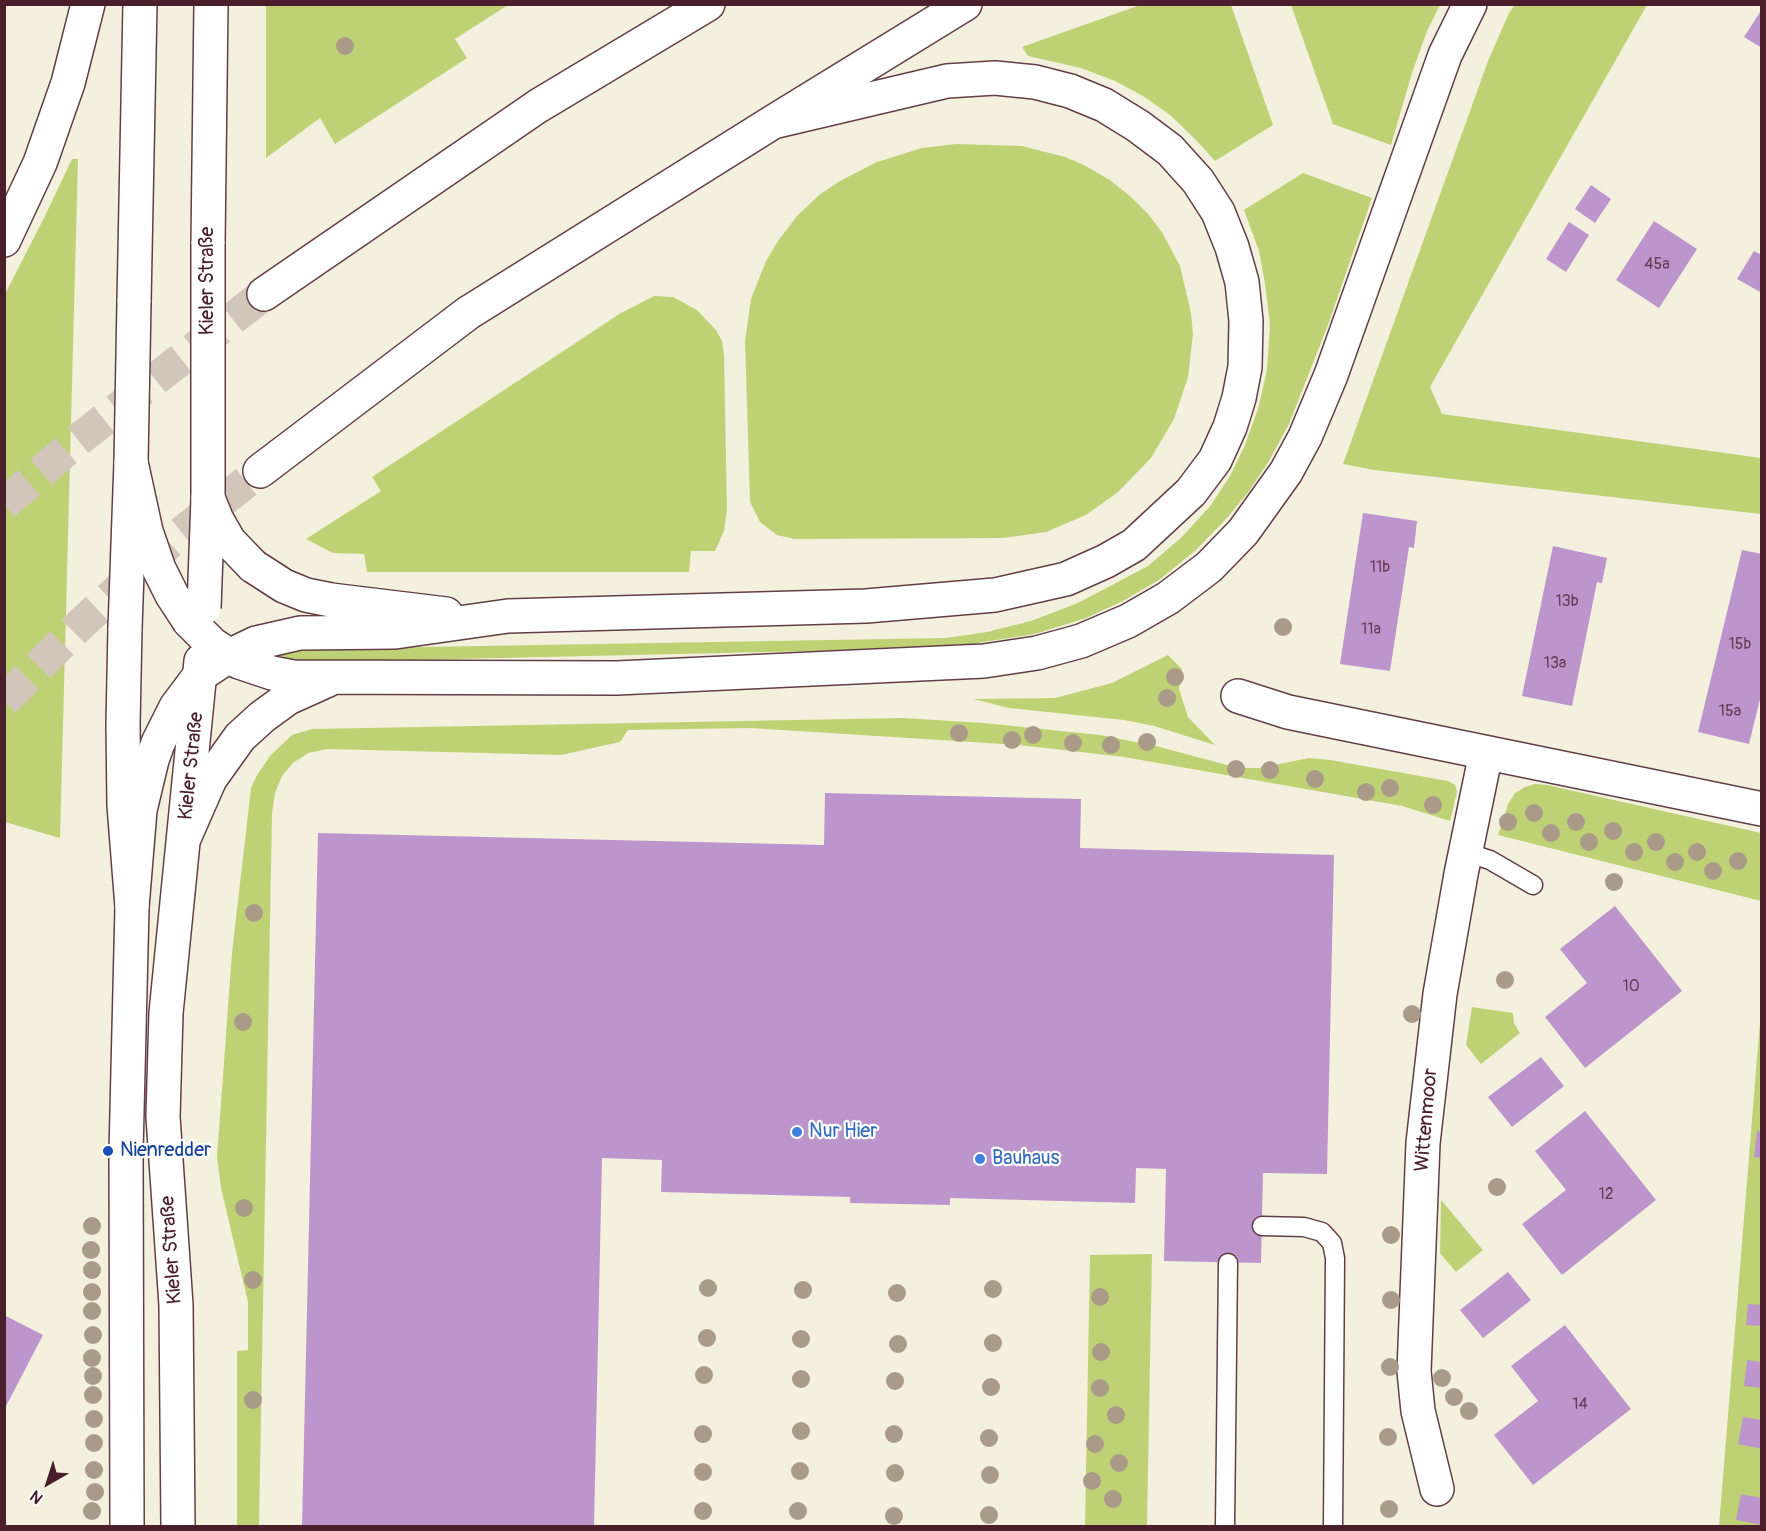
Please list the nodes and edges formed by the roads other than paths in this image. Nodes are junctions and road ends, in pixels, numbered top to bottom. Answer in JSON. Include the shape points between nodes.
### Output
{"nodes":[{"id":1,"x":88,"y":4,"type":"edge"},
{"id":2,"x":140,"y":4,"type":"edge"},
{"id":3,"x":211,"y":4,"type":"edge"},
{"id":4,"x":708,"y":4,"type":"edge"},
{"id":5,"x":965,"y":4,"type":"edge"},
{"id":6,"x":1470,"y":4,"type":"edge"},
{"id":7,"x":773,"y":122,"type":"junction"},
{"id":8,"x":4,"y":240,"type":"edge"},
{"id":9,"x":264,"y":294,"type":"tunnel mouth"},
{"id":10,"x":131,"y":462,"type":"junction"},
{"id":11,"x":260,"y":471,"type":"tunnel mouth"},
{"id":12,"x":208,"y":498,"type":"junction"},
{"id":13,"x":487,"y":618,"type":"junction"},
{"id":14,"x":199,"y":622,"type":"junction"},
{"id":15,"x":229,"y":656,"type":"junction"},
{"id":16,"x":339,"y":676,"type":"junction"},
{"id":17,"x":200,"y":679,"type":"junction"},
{"id":18,"x":1238,"y":696,"type":"dead end"},
{"id":19,"x":1486,"y":753,"type":"junction"},
{"id":20,"x":1761,"y":809,"type":"edge"},
{"id":21,"x":184,"y":836,"type":"junction"},
{"id":22,"x":1465,"y":852,"type":"junction"},
{"id":23,"x":1533,"y":885,"type":"dead end"},
{"id":24,"x":132,"y":907,"type":"junction"},
{"id":25,"x":1262,"y":1226,"type":"dead end"},
{"id":26,"x":1228,"y":1263,"type":"dead end"},
{"id":27,"x":1437,"y":1489,"type":"dead end"},
{"id":28,"x":127,"y":1527,"type":"edge"},
{"id":29,"x":178,"y":1527,"type":"edge"},
{"id":30,"x":1225,"y":1527,"type":"edge"},
{"id":31,"x":1333,"y":1527,"type":"edge"}],
"edges":[{"from":1,"to":8,"type":"main road","via":[[68,84],[44,151]]},
{"from":2,"to":10,"type":"main road","bridge":true},
{"from":3,"to":12,"type":"main road","name":"Kieler Straße","bridge":true},
{"from":4,"to":9,"type":"main road","via":[[538,106]]},
{"from":5,"to":7,"type":"main road"},
{"from":6,"to":16,"type":"main road","via":[[1445,55],[1331,375],[1305,436],[1286,472],[1243,532],[1209,567],[1168,598],[1082,641],[984,661],[617,678]]},
{"from":7,"to":11,"type":"main road","via":[[468,313]]},
{"from":7,"to":13,"type":"main road","via":[[947,81],[994,78],[1070,91],[1104,105],[1170,150],[1198,181],[1218,212],[1242,282],[1245,367],[1230,427],[1215,460],[1191,492],[1134,545],[1066,579],[995,595],[866,606]]},
{"from":10,"to":14,"type":"main road","bridge":true,"via":[[159,569],[172,595]]},
{"from":10,"to":24,"type":"main road","bridge":true,"via":[[124,805]]},
{"from":12,"to":13,"type":"main road","bridge":true,"via":[[229,541],[253,566],[284,586],[332,600]]},
{"from":12,"to":14,"type":"main road","name":"Kieler Straße","bridge":true},
{"from":13,"to":15,"type":"main road","via":[[395,632],[300,633],[256,643]]},
{"from":14,"to":15,"type":"main road"},
{"from":14,"to":17,"type":"main road","name":"Kieler Straße"},
{"from":15,"to":16,"type":"main road","via":[[293,677]]},
{"from":15,"to":17,"type":"main road"},
{"from":16,"to":21,"type":"main road","via":[[288,698],[240,737],[210,779]]},
{"from":17,"to":21,"type":"main road","name":"Kieler Straße"},
{"from":17,"to":24,"type":"main road","via":[[176,707],[152,760],[141,810]]},
{"from":18,"to":19,"type":"main road","via":[[1288,712]]},
{"from":19,"to":20,"type":"main road"},
{"from":19,"to":22,"type":"main road","name":"Wittenmoor"},
{"from":21,"to":29,"type":"main road","name":"Kieler Straße","via":[[166,1013],[163,1117],[176,1305]]},
{"from":22,"to":23,"type":"lane","via":[[1490,860]]},
{"from":22,"to":27,"type":"main road","name":"Wittenmoor","via":[[1438,1009],[1422,1166],[1414,1371],[1418,1411]]},
{"from":24,"to":28,"type":"main road","via":[[126,1152]]},
{"from":25,"to":31,"type":"lane","via":[[1304,1227],[1322,1232],[1332,1243]]},
{"from":26,"to":30,"type":"lane"}]}
